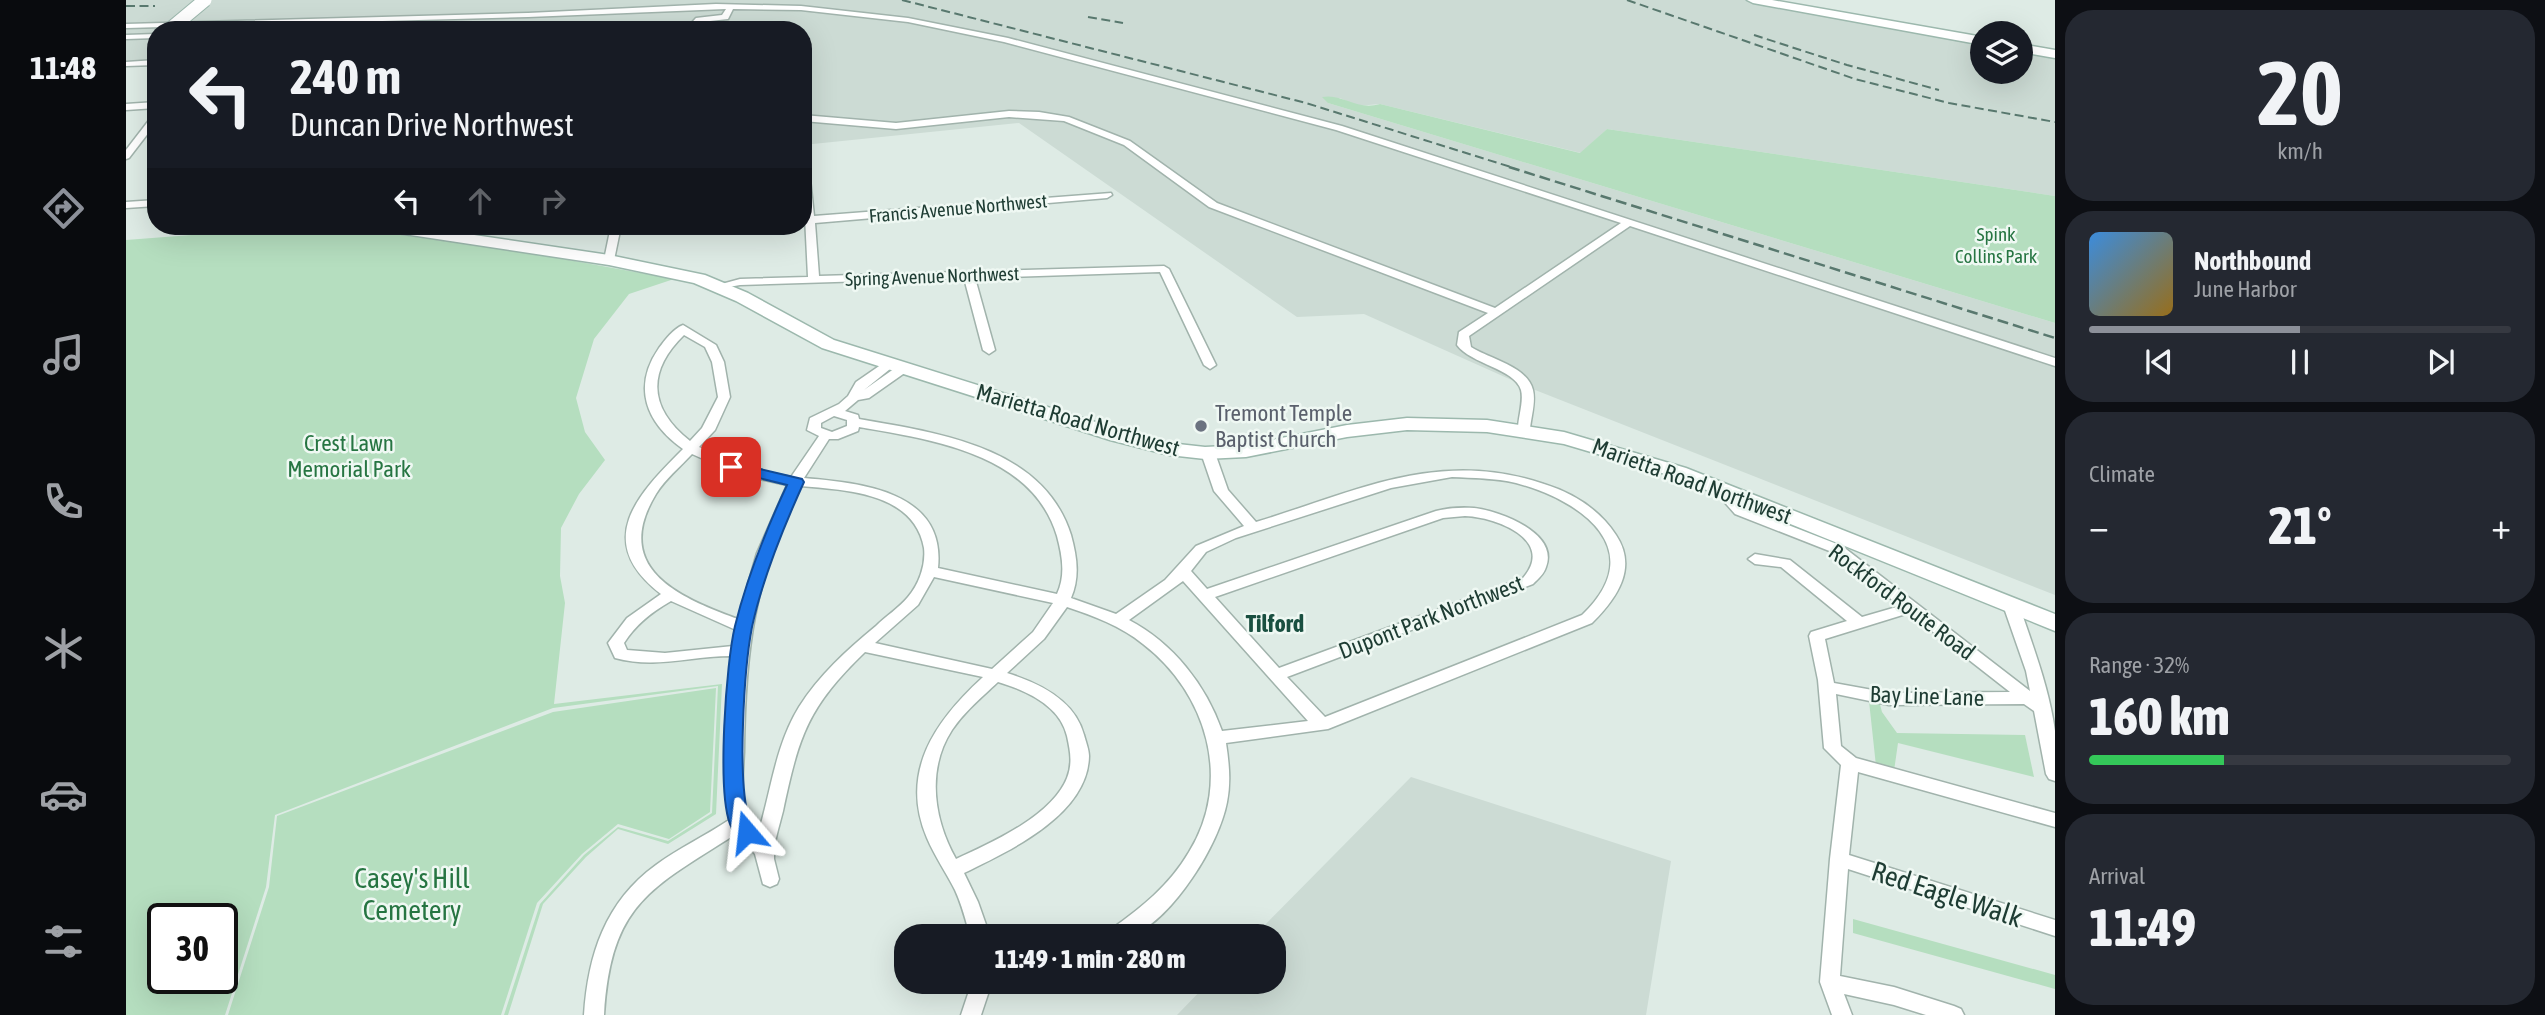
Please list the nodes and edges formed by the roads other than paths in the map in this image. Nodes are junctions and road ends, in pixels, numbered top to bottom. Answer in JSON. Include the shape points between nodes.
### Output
{"nodes":[{"id":1,"x":205,"y":0,"type":"edge"},
{"id":2,"x":1753,"y":0,"type":"edge"},
{"id":3,"x":731,"y":6,"type":"junction"},
{"id":4,"x":326,"y":19,"type":"junction"},
{"id":5,"x":180,"y":21,"type":"edge"},
{"id":6,"x":269,"y":21,"type":"edge"},
{"id":7,"x":324,"y":21,"type":"edge"},
{"id":8,"x":698,"y":21,"type":"edge"},
{"id":9,"x":147,"y":25,"type":"edge"},
{"id":10,"x":126,"y":26,"type":"edge"},
{"id":11,"x":147,"y":36,"type":"edge"},
{"id":12,"x":126,"y":37,"type":"edge"},
{"id":13,"x":1970,"y":39,"type":"edge"},
{"id":14,"x":2033,"y":50,"type":"edge"},
{"id":15,"x":2055,"y":54,"type":"edge"},
{"id":16,"x":147,"y":63,"type":"edge"},
{"id":17,"x":126,"y":64,"type":"edge"},
{"id":18,"x":147,"y":106,"type":"edge"},
{"id":19,"x":126,"y":107,"type":"edge"},
{"id":20,"x":812,"y":119,"type":"edge"},
{"id":21,"x":147,"y":129,"type":"edge"},
{"id":22,"x":126,"y":156,"type":"edge"},
{"id":23,"x":1107,"y":195,"type":"dead end"},
{"id":24,"x":147,"y":204,"type":"edge"},
{"id":25,"x":126,"y":205,"type":"edge"},
{"id":26,"x":812,"y":220,"type":"edge"},
{"id":27,"x":1628,"y":223,"type":"junction"},
{"id":28,"x":444,"y":235,"type":"edge"},
{"id":29,"x":615,"y":235,"type":"edge"},
{"id":30,"x":810,"y":235,"type":"edge"},
{"id":31,"x":609,"y":260,"type":"junction"},
{"id":32,"x":969,"y":275,"type":"junction"},
{"id":33,"x":813,"y":279,"type":"junction"},
{"id":34,"x":722,"y":287,"type":"junction"},
{"id":35,"x":1496,"y":312,"type":"junction"},
{"id":36,"x":989,"y":350,"type":"dead end"},
{"id":37,"x":2055,"y":362,"type":"edge"},
{"id":38,"x":1210,"y":365,"type":"dead end"},
{"id":39,"x":895,"y":367,"type":"junction"},
{"id":40,"x":837,"y":413,"type":"junction"},
{"id":41,"x":855,"y":422,"type":"junction"},
{"id":42,"x":1524,"y":429,"type":"junction"},
{"id":43,"x":825,"y":436,"type":"junction"},
{"id":44,"x":691,"y":448,"type":"junction"},
{"id":45,"x":1208,"y":453,"type":"junction"},
{"id":46,"x":796,"y":482,"type":"junction"},
{"id":47,"x":1719,"y":488,"type":"junction"},
{"id":48,"x":1254,"y":529,"type":"junction"},
{"id":49,"x":1755,"y":559,"type":"dead end"},
{"id":50,"x":1182,"y":571,"type":"junction"},
{"id":51,"x":932,"y":572,"type":"junction"},
{"id":52,"x":670,"y":595,"type":"junction"},
{"id":53,"x":1206,"y":595,"type":"junction"},
{"id":54,"x":1063,"y":601,"type":"junction"},
{"id":55,"x":2011,"y":605,"type":"junction"},
{"id":56,"x":1912,"y":607,"type":"junction"},
{"id":57,"x":1117,"y":621,"type":"junction"},
{"id":58,"x":1859,"y":623,"type":"junction"},
{"id":59,"x":2055,"y":623,"type":"edge"},
{"id":60,"x":743,"y":627,"type":"junction"},
{"id":61,"x":863,"y":646,"type":"junction"},
{"id":62,"x":741,"y":650,"type":"junction"},
{"id":63,"x":1278,"y":674,"type":"junction"},
{"id":64,"x":997,"y":675,"type":"junction"},
{"id":65,"x":1827,"y":687,"type":"junction"},
{"id":66,"x":2035,"y":704,"type":"junction"},
{"id":67,"x":1322,"y":725,"type":"junction"},
{"id":68,"x":1218,"y":738,"type":"junction"},
{"id":69,"x":1850,"y":763,"type":"junction"},
{"id":70,"x":2055,"y":774,"type":"edge"},
{"id":71,"x":2055,"y":820,"type":"edge"},
{"id":72,"x":739,"y":823,"type":"junction"},
{"id":73,"x":764,"y":852,"type":"junction"},
{"id":74,"x":1839,"y":859,"type":"junction"},
{"id":75,"x":952,"y":870,"type":"junction"},
{"id":76,"x":770,"y":879,"type":"dead end"},
{"id":77,"x":977,"y":924,"type":"edge"},
{"id":78,"x":1134,"y":924,"type":"edge"},
{"id":79,"x":2055,"y":928,"type":"edge"},
{"id":80,"x":1830,"y":982,"type":"junction"},
{"id":81,"x":978,"y":994,"type":"edge"},
{"id":82,"x":594,"y":1015,"type":"edge"},
{"id":83,"x":971,"y":1015,"type":"edge"},
{"id":84,"x":1842,"y":1015,"type":"edge"},
{"id":85,"x":1954,"y":1015,"type":"edge"}],
"edges":[{"from":1,"to":5,"type":"main road","bridge":true},
{"from":2,"to":13,"type":"main road"},
{"from":3,"to":4,"type":"street"},
{"from":3,"to":8,"type":"street","via":[[725,17]]},
{"from":3,"to":27,"type":"street","via":[[873,14],[1005,40],[1339,128]]},
{"from":4,"to":6,"type":"street"},
{"from":4,"to":7,"type":"street"},
{"from":9,"to":10,"type":"street"},
{"from":11,"to":12,"type":"street"},
{"from":14,"to":15,"type":"main road"},
{"from":16,"to":17,"type":"street"},
{"from":18,"to":19,"type":"street"},
{"from":20,"to":35,"type":"street","via":[[893,126],[1009,114],[1066,119],[1127,143],[1213,205]]},
{"from":21,"to":22,"type":"street"},
{"from":23,"to":26,"type":"street","name":"Francis Avenue Northwest"},
{"from":24,"to":25,"type":"street"},
{"from":27,"to":35,"type":"street"},
{"from":27,"to":37,"type":"street"},
{"from":28,"to":31,"type":"main road","name":"Marietta Road Northwest"},
{"from":29,"to":31,"type":"street"},
{"from":30,"to":33,"type":"street"},
{"from":31,"to":34,"type":"main road","name":"Marietta Road Northwest"},
{"from":32,"to":33,"type":"street","name":"Spring Avenue Northwest"},
{"from":32,"to":36,"type":"street"},
{"from":32,"to":38,"type":"street","name":"Spring Avenue Northwest","via":[[1164,269]]},
{"from":33,"to":34,"type":"street","name":"Spring Avenue Northwest"},
{"from":34,"to":39,"type":"main road","name":"Marietta Road Northwest","via":[[828,344]]},
{"from":35,"to":42,"type":"street","via":[[1463,335],[1463,345],[1524,383]]},
{"from":39,"to":40,"type":"street","via":[[860,385]]},
{"from":39,"to":45,"type":"main road","name":"Marietta Road Northwest","via":[[1130,438]]},
{"from":40,"to":41,"type":"street","via":[[849,415]]},
{"from":40,"to":43,"type":"street","via":[[815,421],[814,430]]},
{"from":41,"to":43,"type":"street","via":[[848,432]]},
{"from":41,"to":54,"type":"street","via":[[954,441],[1007,463],[1027,477],[1054,509],[1071,553],[1071,576]]},
{"from":42,"to":45,"type":"main road","name":"Marietta Road Northwest","via":[[1477,424],[1398,425]]},
{"from":42,"to":47,"type":"main road","name":"Marietta Road Northwest","via":[[1624,452]]},
{"from":43,"to":46,"type":"street"},
{"from":44,"to":44,"type":"street","via":[[676,438],[654,411],[650,391],[660,354],[683,329],[710,345],[724,397],[708,430]]},
{"from":44,"to":46,"type":"street","via":[[731,467]]},
{"from":44,"to":52,"type":"street","via":[[651,490],[632,536],[635,560]]},
{"from":45,"to":48,"type":"street","via":[[1221,491]]},
{"from":46,"to":51,"type":"street","via":[[854,488],[897,502],[915,515],[927,533],[933,551]]},
{"from":46,"to":60,"type":"street","via":[[775,529]]},
{"from":47,"to":55,"type":"main road","name":"Marietta Road Northwest"},
{"from":47,"to":56,"type":"street","name":"Rockford Route Road","via":[[1740,511],[1837,549]]},
{"from":48,"to":50,"type":"street","via":[[1202,549]]},
{"from":48,"to":67,"type":"street","via":[[1411,477],[1481,472],[1527,482],[1570,500],[1591,513],[1614,543],[1619,561],[1614,584],[1587,619]]},
{"from":49,"to":58,"type":"street","via":[[1785,563]]},
{"from":50,"to":53,"type":"street"},
{"from":50,"to":57,"type":"street"},
{"from":51,"to":54,"type":"street"},
{"from":51,"to":61,"type":"street","via":[[913,601]]},
{"from":52,"to":60,"type":"street"},
{"from":52,"to":62,"type":"street","via":[[629,624],[616,643],[621,654],[645,658]]},
{"from":53,"to":63,"type":"street"},
{"from":53,"to":63,"type":"street","name":"Dupont Park Northwest","via":[[1441,514],[1496,517],[1527,531],[1537,544],[1541,564],[1528,582]]},
{"from":54,"to":57,"type":"street"},
{"from":54,"to":64,"type":"street","via":[[1036,640]]},
{"from":55,"to":59,"type":"main road","name":"Marietta Road Northwest"},
{"from":55,"to":66,"type":"street","via":[[2034,671]]},
{"from":56,"to":58,"type":"street"},
{"from":56,"to":66,"type":"street","name":"Rockford Route Road"},
{"from":57,"to":68,"type":"street","via":[[1160,647],[1178,666],[1206,707]]},
{"from":58,"to":65,"type":"street","via":[[1817,636]]},
{"from":60,"to":62,"type":"street"},
{"from":61,"to":64,"type":"street"},
{"from":61,"to":73,"type":"street","via":[[829,676],[792,735]]},
{"from":62,"to":72,"type":"street","via":[[734,778]]},
{"from":63,"to":67,"type":"street"},
{"from":64,"to":75,"type":"street","via":[[947,724],[926,782],[932,834]]},
{"from":64,"to":75,"type":"street","via":[[1030,687],[1058,705],[1077,736],[1077,771],[1059,806],[1042,821]]},
{"from":65,"to":66,"type":"street","name":"Bay Line Lane","via":[[1889,699]]},
{"from":65,"to":69,"type":"street","via":[[1833,748]]},
{"from":66,"to":70,"type":"street"},
{"from":67,"to":68,"type":"street"},
{"from":68,"to":78,"type":"street","via":[[1222,783],[1217,809],[1198,852],[1155,909]]},
{"from":69,"to":71,"type":"street"},
{"from":69,"to":74,"type":"street"},
{"from":72,"to":73,"type":"street"},
{"from":72,"to":82,"type":"street","via":[[685,855],[631,900],[612,926],[600,954]]},
{"from":73,"to":76,"type":"street"},
{"from":74,"to":79,"type":"street","name":"Red Eagle Walk"},
{"from":74,"to":80,"type":"street"},
{"from":75,"to":77,"type":"street"},
{"from":80,"to":84,"type":"street"},
{"from":80,"to":85,"type":"street"},
{"from":81,"to":83,"type":"street"}]}
